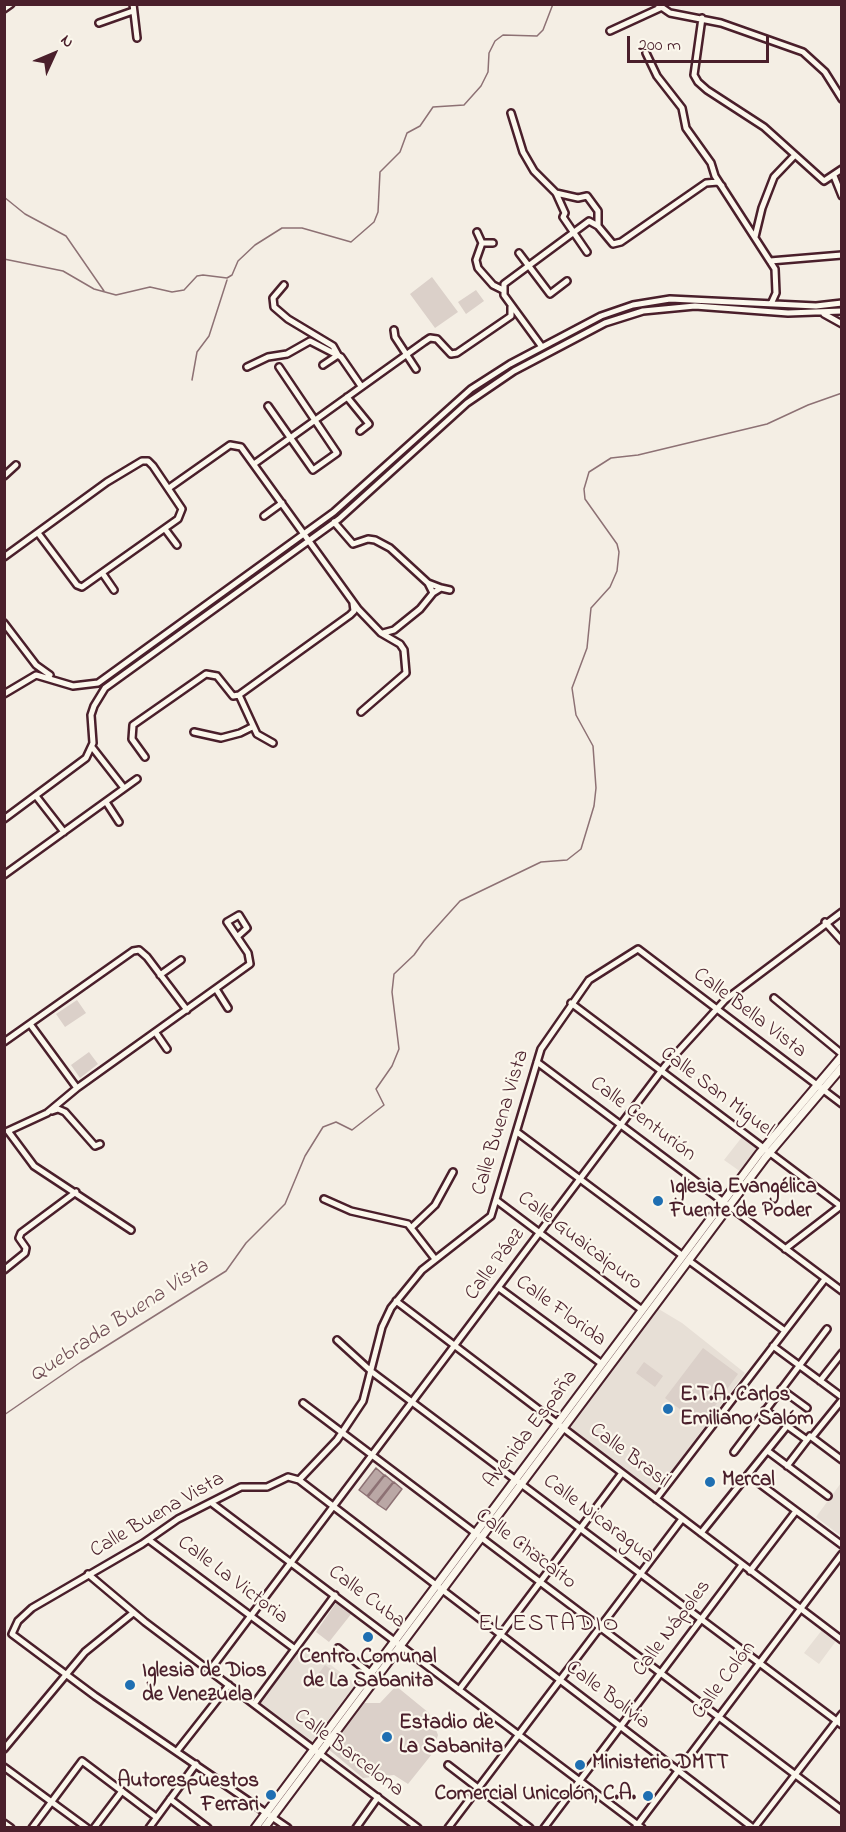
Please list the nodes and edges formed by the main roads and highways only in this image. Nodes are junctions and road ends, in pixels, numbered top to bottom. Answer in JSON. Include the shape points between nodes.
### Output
{"nodes":[{"id":1,"x":842,"y":1055,"type":"edge"},
{"id":2,"x":842,"y":1067,"type":"edge"},
{"id":3,"x":819,"y":1088,"type":"junction"},
{"id":4,"x":686,"y":1258,"type":"junction"},
{"id":5,"x":560,"y":1426,"type":"junction"},
{"id":6,"x":398,"y":1643,"type":"junction"},
{"id":7,"x":317,"y":1750,"type":"junction"},
{"id":8,"x":269,"y":1814,"type":"junction"},
{"id":9,"x":255,"y":1827,"type":"edge"},
{"id":10,"x":264,"y":1827,"type":"edge"}],
"edges":[{"from":1,"to":3,"type":"main road","name":"Avenida España"},
{"from":2,"to":3,"type":"main road","name":"Avenida España"},
{"from":3,"to":4,"type":"main road","name":"Avenida España"},
{"from":4,"to":5,"type":"main road","name":"Avenida España"},
{"from":4,"to":5,"type":"main road","name":"Avenida España","via":[[642,1310]]},
{"from":5,"to":6,"type":"main road","name":"Avenida España"},
{"from":6,"to":7,"type":"main road","name":"Avenida España"},
{"from":6,"to":7,"type":"main road","name":"Avenida España","via":[[370,1674]]},
{"from":7,"to":8,"type":"main road","name":"Avenida España"},
{"from":8,"to":9,"type":"main road","name":"Avenida España"},
{"from":8,"to":10,"type":"main road","name":"Avenida España"}]}
